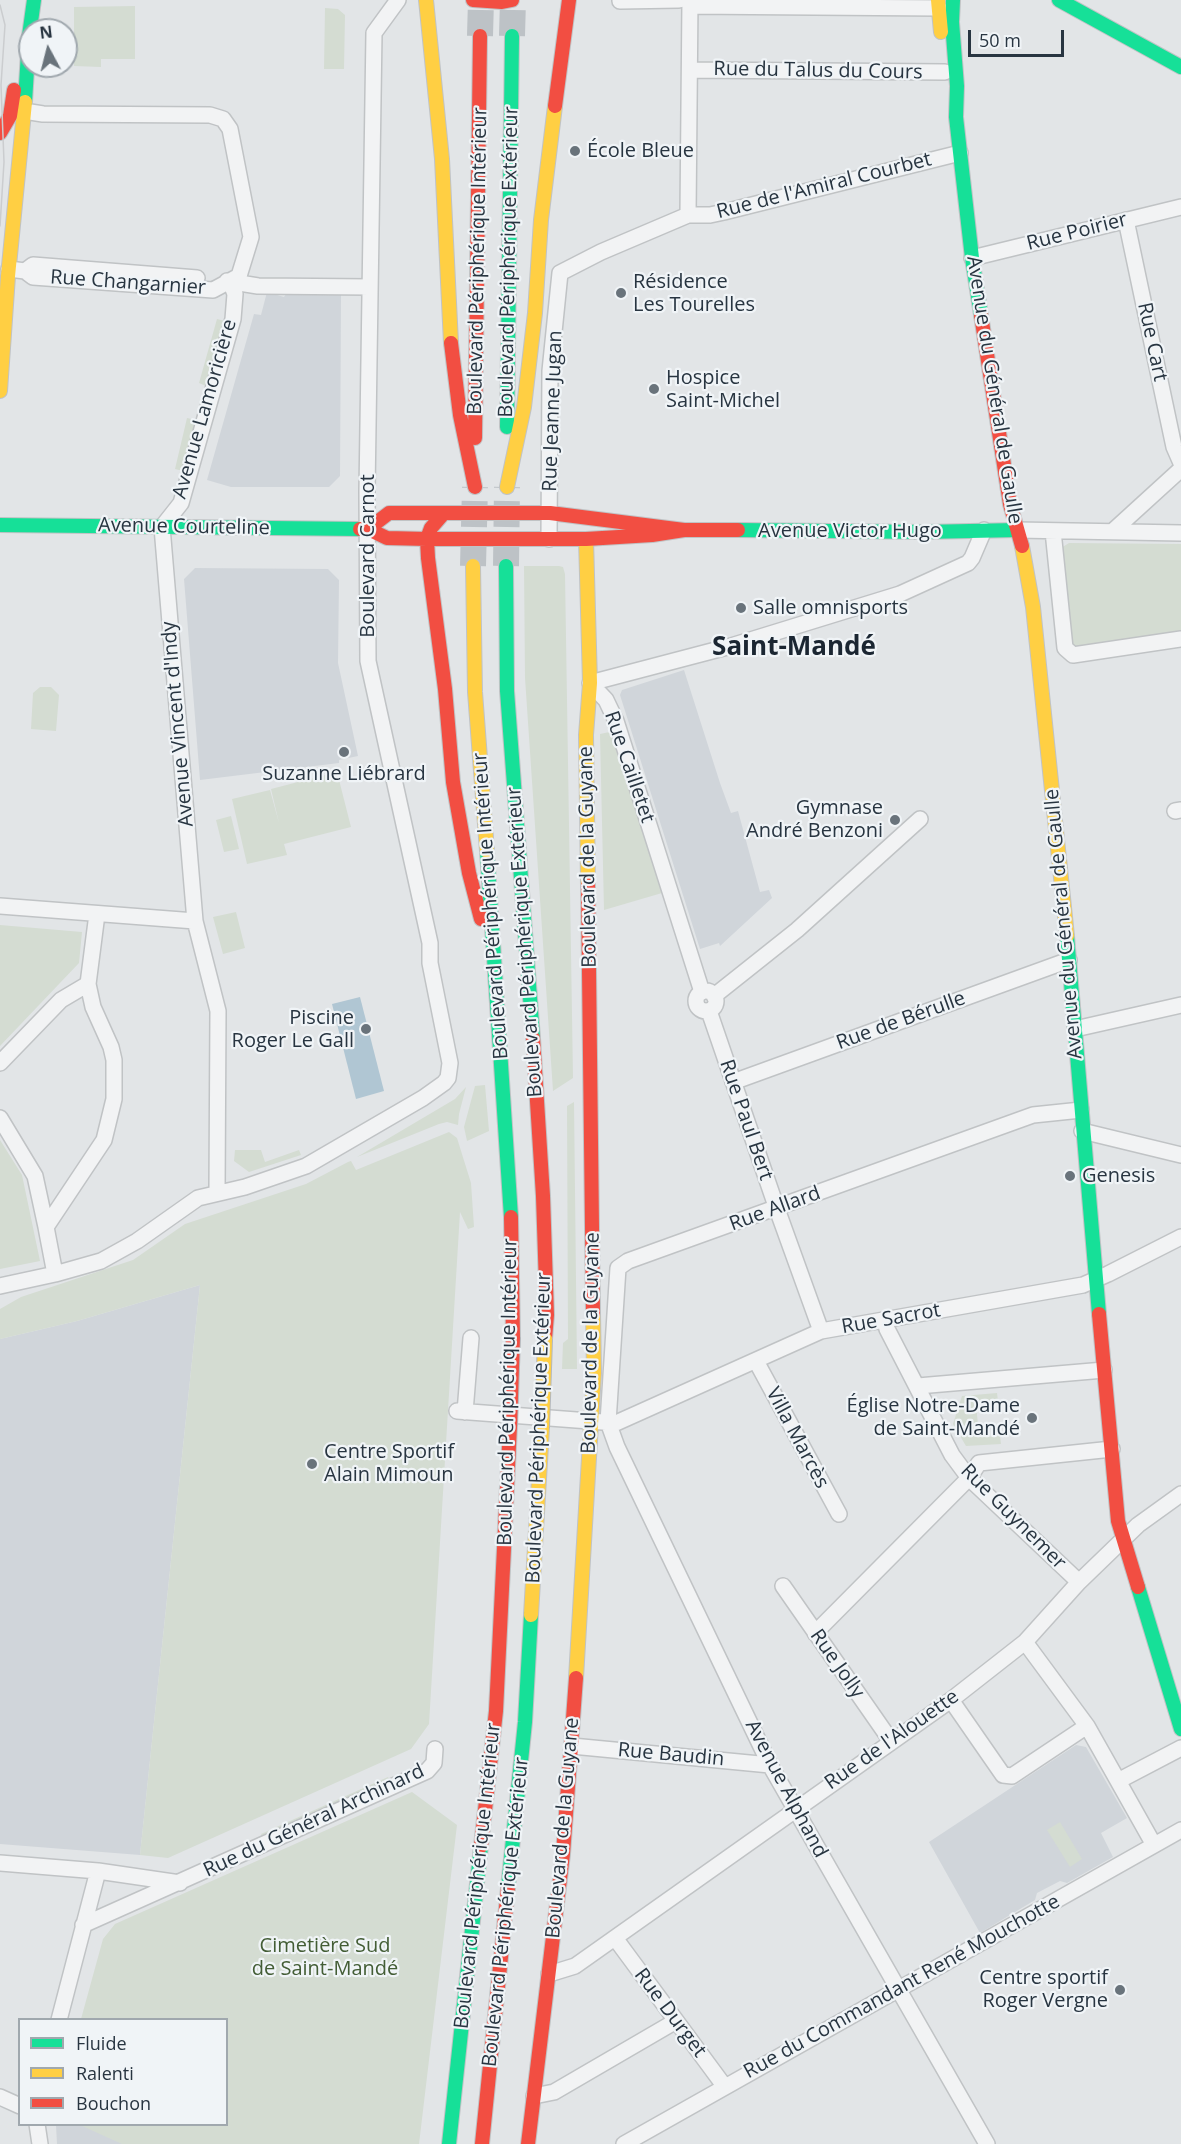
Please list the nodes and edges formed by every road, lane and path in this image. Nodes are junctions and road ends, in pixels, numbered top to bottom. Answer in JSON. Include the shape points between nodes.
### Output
{"nodes":[{"id":1,"x":20,"y":0,"type":"edge"},
{"id":2,"x":34,"y":0,"type":"edge"},
{"id":3,"x":398,"y":0,"type":"edge"},
{"id":4,"x":426,"y":0,"type":"edge"},
{"id":5,"x":473,"y":0,"type":"edge"},
{"id":6,"x":512,"y":0,"type":"edge"},
{"id":7,"x":569,"y":0,"type":"edge"},
{"id":8,"x":953,"y":0,"type":"edge"},
{"id":9,"x":1059,"y":0,"type":"edge"},
{"id":10,"x":620,"y":1,"type":"edge"},
{"id":11,"x":687,"y":2,"type":"edge"},
{"id":12,"x":939,"y":4,"type":"edge"},
{"id":13,"x":480,"y":36,"type":"tunnel mouth"},
{"id":14,"x":512,"y":36,"type":"tunnel mouth"},
{"id":15,"x":1181,"y":67,"type":"edge"},
{"id":16,"x":691,"y":70,"type":"junction"},
{"id":17,"x":945,"y":72,"type":"junction"},
{"id":18,"x":24,"y":111,"type":"junction"},
{"id":19,"x":956,"y":117,"type":"junction"},
{"id":20,"x":0,"y":133,"type":"edge"},
{"id":21,"x":960,"y":153,"type":"junction"},
{"id":22,"x":1181,"y":207,"type":"edge"},
{"id":23,"x":688,"y":215,"type":"junction"},
{"id":24,"x":1126,"y":220,"type":"junction"},
{"id":25,"x":972,"y":258,"type":"junction"},
{"id":26,"x":9,"y":269,"type":"junction"},
{"id":27,"x":560,"y":273,"type":"joint"},
{"id":28,"x":230,"y":281,"type":"junction"},
{"id":29,"x":370,"y":287,"type":"junction"},
{"id":30,"x":0,"y":391,"type":"edge"},
{"id":31,"x":1181,"y":464,"type":"edge"},
{"id":32,"x":1181,"y":469,"type":"edge"},
{"id":33,"x":444,"y":513,"type":"junction"},
{"id":34,"x":550,"y":513,"type":"junction"},
{"id":35,"x":586,"y":516,"type":"junction"},
{"id":36,"x":0,"y":525,"type":"edge"},
{"id":37,"x":162,"y":527,"type":"junction"},
{"id":38,"x":368,"y":528,"type":"junction"},
{"id":39,"x":684,"y":530,"type":"junction"},
{"id":40,"x":984,"y":530,"type":"junction"},
{"id":41,"x":1017,"y":530,"type":"junction"},
{"id":42,"x":1053,"y":531,"type":"junction"},
{"id":43,"x":1113,"y":531,"type":"junction"},
{"id":44,"x":1181,"y":533,"type":"edge"},
{"id":45,"x":427,"y":539,"type":"junction"},
{"id":46,"x":549,"y":539,"type":"junction"},
{"id":47,"x":586,"y":539,"type":"junction"},
{"id":48,"x":473,"y":566,"type":"tunnel mouth"},
{"id":49,"x":506,"y":566,"type":"tunnel mouth"},
{"id":50,"x":1181,"y":639,"type":"edge"},
{"id":51,"x":590,"y":683,"type":"junction"},
{"id":52,"x":921,"y":819,"type":"dead end"},
{"id":53,"x":659,"y":856,"type":"joint"},
{"id":54,"x":0,"y":906,"type":"edge"},
{"id":55,"x":97,"y":914,"type":"junction"},
{"id":56,"x":195,"y":921,"type":"junction"},
{"id":57,"x":1069,"y":960,"type":"junction"},
{"id":58,"x":497,"y":978,"type":"junction"},
{"id":59,"x":88,"y":984,"type":"junction"},
{"id":60,"x":708,"y":999,"type":"junction"},
{"id":61,"x":1181,"y":1005,"type":"edge"},
{"id":62,"x":1075,"y":1029,"type":"junction"},
{"id":63,"x":0,"y":1063,"type":"edge"},
{"id":64,"x":733,"y":1082,"type":"junction"},
{"id":65,"x":1080,"y":1110,"type":"junction"},
{"id":66,"x":0,"y":1118,"type":"edge"},
{"id":67,"x":1082,"y":1131,"type":"junction"},
{"id":68,"x":1181,"y":1155,"type":"edge"},
{"id":69,"x":217,"y":1192,"type":"junction"},
{"id":70,"x":777,"y":1209,"type":"junction"},
{"id":71,"x":46,"y":1227,"type":"junction"},
{"id":72,"x":1181,"y":1237,"type":"edge"},
{"id":73,"x":55,"y":1274,"type":"junction"},
{"id":74,"x":1096,"y":1281,"type":"junction"},
{"id":75,"x":0,"y":1286,"type":"edge"},
{"id":76,"x":885,"y":1321,"type":"junction"},
{"id":77,"x":821,"y":1331,"type":"junction"},
{"id":78,"x":471,"y":1338,"type":"dead end"},
{"id":79,"x":756,"y":1361,"type":"junction"},
{"id":80,"x":1104,"y":1370,"type":"junction"},
{"id":81,"x":918,"y":1386,"type":"junction"},
{"id":82,"x":591,"y":1420,"type":"junction"},
{"id":83,"x":608,"y":1422,"type":"junction"},
{"id":84,"x":1112,"y":1449,"type":"junction"},
{"id":85,"x":969,"y":1478,"type":"junction"},
{"id":86,"x":1181,"y":1494,"type":"edge"},
{"id":87,"x":839,"y":1514,"type":"dead end"},
{"id":88,"x":1123,"y":1540,"type":"junction"},
{"id":89,"x":1079,"y":1582,"type":"junction"},
{"id":90,"x":783,"y":1587,"type":"dead end"},
{"id":91,"x":816,"y":1633,"type":"junction"},
{"id":92,"x":1025,"y":1642,"type":"junction"},
{"id":93,"x":951,"y":1700,"type":"junction"},
{"id":94,"x":1087,"y":1726,"type":"junction"},
{"id":95,"x":1181,"y":1729,"type":"edge"},
{"id":96,"x":891,"y":1741,"type":"junction"},
{"id":97,"x":572,"y":1746,"type":"junction"},
{"id":98,"x":1181,"y":1748,"type":"edge"},
{"id":99,"x":435,"y":1749,"type":"dead end"},
{"id":100,"x":770,"y":1765,"type":"junction"},
{"id":101,"x":1118,"y":1781,"type":"junction"},
{"id":102,"x":795,"y":1810,"type":"junction"},
{"id":103,"x":1181,"y":1830,"type":"edge"},
{"id":104,"x":1154,"y":1845,"type":"junction"},
{"id":105,"x":0,"y":1863,"type":"edge"},
{"id":106,"x":98,"y":1871,"type":"junction"},
{"id":107,"x":180,"y":1883,"type":"junction"},
{"id":108,"x":83,"y":1925,"type":"junction"},
{"id":109,"x":615,"y":1938,"type":"junction"},
{"id":110,"x":549,"y":1974,"type":"junction"},
{"id":111,"x":897,"y":1989,"type":"junction"},
{"id":112,"x":58,"y":2018,"type":"edge"},
{"id":113,"x":676,"y":2021,"type":"junction"},
{"id":114,"x":725,"y":2087,"type":"junction"},
{"id":115,"x":534,"y":2096,"type":"junction"},
{"id":116,"x":0,"y":2097,"type":"edge"},
{"id":117,"x":18,"y":2105,"type":"edge"},
{"id":118,"x":37,"y":2126,"type":"edge"},
{"id":119,"x":40,"y":2144,"type":"edge"},
{"id":120,"x":449,"y":2144,"type":"edge"},
{"id":121,"x":482,"y":2144,"type":"edge"},
{"id":122,"x":528,"y":2144,"type":"edge"},
{"id":123,"x":624,"y":2144,"type":"edge"},
{"id":124,"x":987,"y":2144,"type":"edge"}],
"edges":[{"from":1,"to":20,"type":"main road","via":[[13,99],[10,116]]},
{"from":2,"to":18,"type":"main road"},
{"from":3,"to":29,"type":"street","name":"Boulevard Carnot","via":[[374,33]]},
{"from":4,"to":13,"type":"main road","name":"Boulevard Périphérique Intérieur","via":[[442,159],[450,336],[459,415],[475,487]]},
{"from":5,"to":6,"type":"main road"},
{"from":7,"to":14,"type":"main road","name":"Boulevard Périphérique Extérieur","via":[[541,220],[525,396],[507,487]]},
{"from":8,"to":19,"type":"main road","name":"Avenue du Général de Gaulle"},
{"from":9,"to":15,"type":"main road"},
{"from":10,"to":11,"type":"street"},
{"from":11,"to":12,"type":"street"},
{"from":11,"to":16,"type":"street"},
{"from":12,"to":17,"type":"main road","name":"Avenue du Général de Gaulle"},
{"from":16,"to":17,"type":"street","name":"Rue du Talus du Cours"},
{"from":16,"to":23,"type":"street"},
{"from":17,"to":19,"type":"main road","name":"Avenue du Général de Gaulle"},
{"from":18,"to":26,"type":"main road"},
{"from":18,"to":28,"type":"street","via":[[210,115],[223,119],[230,129],[250,237],[239,276]]},
{"from":19,"to":21,"type":"main road","name":"Avenue du Général de Gaulle"},
{"from":21,"to":23,"type":"street","name":"Rue de l'Amiral Courbet","via":[[724,212]]},
{"from":21,"to":25,"type":"main road","name":"Avenue du Général de Gaulle"},
{"from":22,"to":24,"type":"street","name":"Rue Poirier"},
{"from":23,"to":27,"type":"street","name":"Rue de l'Amiral Courbet"},
{"from":24,"to":25,"type":"street","name":"Rue Poirier"},
{"from":24,"to":31,"type":"street","name":"Rue Cart","via":[[1174,447]]},
{"from":25,"to":41,"type":"main road","name":"Avenue du Général de Gaulle"},
{"from":26,"to":28,"type":"street","name":"Rue Changarnier","via":[[26,271],[33,265]]},
{"from":26,"to":30,"type":"main road"},
{"from":27,"to":34,"type":"street","name":"Rue Jeanne Jugan","via":[[550,371]]},
{"from":28,"to":29,"type":"street","name":"Rue Changarnier","via":[[258,286]]},
{"from":28,"to":37,"type":"street","name":"Avenue Lamoricière","via":[[235,294],[233,319],[181,503]]},
{"from":29,"to":38,"type":"street","name":"Boulevard Carnot"},
{"from":32,"to":43,"type":"street"},
{"from":33,"to":34,"type":"main road"},
{"from":33,"to":38,"type":"main road","via":[[389,513]]},
{"from":33,"to":45,"type":"main road"},
{"from":34,"to":35,"type":"main road"},
{"from":34,"to":46,"type":"street"},
{"from":35,"to":39,"type":"main road"},
{"from":35,"to":47,"type":"street","via":[[592,524]]},
{"from":36,"to":37,"type":"main road","name":"Avenue Courteline"},
{"from":37,"to":38,"type":"main road","name":"Avenue Courteline"},
{"from":37,"to":56,"type":"street","name":"Avenue Vincent d'Indy"},
{"from":38,"to":45,"type":"main road","name":"Avenue Courteline","via":[[387,538]]},
{"from":38,"to":69,"type":"street","name":"Boulevard Carnot","via":[[368,661],[430,943],[430,963],[450,1063],[448,1078],[423,1098],[306,1166]]},
{"from":39,"to":40,"type":"main road","name":"Avenue Victor Hugo"},
{"from":39,"to":47,"type":"main road","name":"Avenue Courteline"},
{"from":40,"to":41,"type":"main road","name":"Avenue Victor Hugo"},
{"from":40,"to":51,"type":"street","via":[[968,564],[900,594],[731,646]]},
{"from":41,"to":42,"type":"street"},
{"from":41,"to":57,"type":"main road","name":"Avenue du Général de Gaulle","via":[[1033,607]]},
{"from":42,"to":43,"type":"street"},
{"from":42,"to":50,"type":"street","via":[[1065,648],[1073,655]]},
{"from":43,"to":44,"type":"street"},
{"from":45,"to":46,"type":"main road","name":"Avenue Courteline"},
{"from":45,"to":58,"type":"main road","via":[[453,782],[469,873]]},
{"from":46,"to":47,"type":"main road","name":"Avenue Courteline"},
{"from":47,"to":51,"type":"main road","name":"Boulevard de la Guyane"},
{"from":48,"to":58,"type":"main road","name":"Boulevard Périphérique Intérieur","via":[[475,692]]},
{"from":49,"to":121,"type":"main road","name":"Boulevard Périphérique Extérieur","bridge":true,"via":[[507,691],[543,1196],[547,1315],[525,1722]]},
{"from":51,"to":53,"type":"street","name":"Rue Cailletet","via":[[606,700],[616,721]]},
{"from":51,"to":82,"type":"main road","name":"Boulevard de la Guyane","via":[[586,735],[594,1372]]},
{"from":52,"to":60,"type":"street","via":[[797,930]]},
{"from":53,"to":60,"type":"street","name":"Rue Paul Bert"},
{"from":54,"to":55,"type":"street"},
{"from":55,"to":56,"type":"street"},
{"from":55,"to":59,"type":"street"},
{"from":56,"to":69,"type":"street","name":"Avenue Vincent d'Indy","via":[[218,1011]]},
{"from":57,"to":62,"type":"main road","name":"Avenue du Général de Gaulle"},
{"from":57,"to":64,"type":"street","name":"Rue de Bérulle"},
{"from":58,"to":120,"type":"main road","name":"Boulevard Périphérique Intérieur","bridge":true,"via":[[511,1193],[510,1426],[496,1711]]},
{"from":59,"to":63,"type":"street","via":[[61,1000]]},
{"from":59,"to":71,"type":"street","via":[[93,1008],[114,1060],[114,1099],[104,1140]]},
{"from":60,"to":64,"type":"street","name":"Rue Paul Bert"},
{"from":61,"to":62,"type":"street"},
{"from":62,"to":65,"type":"main road","name":"Avenue du Général de Gaulle"},
{"from":64,"to":70,"type":"street","name":"Rue Paul Bert"},
{"from":65,"to":67,"type":"main road","name":"Avenue du Général de Gaulle"},
{"from":65,"to":70,"type":"street","name":"Rue Allard","via":[[1033,1115]]},
{"from":66,"to":71,"type":"street","via":[[36,1176]]},
{"from":67,"to":68,"type":"street"},
{"from":67,"to":74,"type":"main road","name":"Avenue du Général de Gaulle"},
{"from":69,"to":73,"type":"street","name":"Boulevard Carnot","via":[[198,1198],[121,1251]]},
{"from":70,"to":77,"type":"street","name":"Rue Paul Bert"},
{"from":70,"to":83,"type":"street","name":"Rue Allard","via":[[618,1268]]},
{"from":71,"to":73,"type":"street"},
{"from":72,"to":74,"type":"street","name":"Rue Sacrot"},
{"from":73,"to":75,"type":"street","name":"Boulevard Carnot"},
{"from":74,"to":76,"type":"street","name":"Rue Sacrot"},
{"from":74,"to":80,"type":"main road","name":"Avenue du Général de Gaulle"},
{"from":76,"to":77,"type":"street","name":"Rue Sacrot"},
{"from":76,"to":81,"type":"street","name":"Rue Guynemer"},
{"from":77,"to":79,"type":"street","name":"Rue Sacrot"},
{"from":78,"to":82,"type":"street","via":[[461,1411]]},
{"from":79,"to":83,"type":"street","name":"Rue Sacrot","via":[[623,1421]]},
{"from":79,"to":87,"type":"street","name":"Villa Marcès"},
{"from":80,"to":81,"type":"street"},
{"from":80,"to":84,"type":"main road","name":"Avenue du Général de Gaulle"},
{"from":81,"to":85,"type":"street","name":"Rue Guynemer","via":[[952,1455]]},
{"from":82,"to":83,"type":"street"},
{"from":82,"to":97,"type":"main road","name":"Boulevard de la Guyane"},
{"from":83,"to":100,"type":"street","name":"Avenue Alphand"},
{"from":84,"to":85,"type":"street","via":[[979,1463]]},
{"from":84,"to":88,"type":"main road","name":"Avenue du Général de Gaulle"},
{"from":85,"to":89,"type":"street","name":"Rue Guynemer"},
{"from":85,"to":91,"type":"street"},
{"from":86,"to":88,"type":"street","name":"Rue de l'Alouette"},
{"from":88,"to":89,"type":"street","name":"Rue de l'Alouette"},
{"from":88,"to":95,"type":"main road","name":"Avenue du Général de Gaulle"},
{"from":89,"to":92,"type":"street","name":"Rue de l'Alouette"},
{"from":90,"to":91,"type":"street","name":"Rue Jolly"},
{"from":91,"to":96,"type":"street","name":"Rue Jolly"},
{"from":92,"to":93,"type":"street","name":"Rue de l'Alouette"},
{"from":92,"to":94,"type":"street"},
{"from":93,"to":94,"type":"street","via":[[1003,1775],[1012,1776]]},
{"from":93,"to":96,"type":"street","name":"Rue de l'Alouette"},
{"from":94,"to":101,"type":"street"},
{"from":96,"to":102,"type":"street","name":"Rue de l'Alouette"},
{"from":97,"to":100,"type":"street","name":"Rue Baudin"},
{"from":97,"to":110,"type":"main road","name":"Boulevard de la Guyane"},
{"from":98,"to":101,"type":"street"},
{"from":99,"to":107,"type":"street","name":"Rue du Général Archinard","via":[[434,1763],[427,1771]]},
{"from":100,"to":102,"type":"street","name":"Avenue Alphand"},
{"from":101,"to":104,"type":"street"},
{"from":102,"to":109,"type":"street","name":"Rue de l'Alouette"},
{"from":102,"to":111,"type":"street","name":"Avenue Alphand"},
{"from":103,"to":104,"type":"street","name":"Rue du Commandant René Mouchotte"},
{"from":104,"to":111,"type":"street","name":"Rue du Commandant René Mouchotte"},
{"from":105,"to":106,"type":"street"},
{"from":106,"to":107,"type":"street"},
{"from":106,"to":108,"type":"street"},
{"from":107,"to":108,"type":"street","name":"Rue du Général Archinard"},
{"from":108,"to":112,"type":"street"},
{"from":109,"to":110,"type":"street","name":"Rue de l'Alouette","via":[[575,1966]]},
{"from":109,"to":113,"type":"street","name":"Rue Durget"},
{"from":110,"to":115,"type":"main road","name":"Boulevard de la Guyane"},
{"from":111,"to":114,"type":"street","name":"Rue du Commandant René Mouchotte"},
{"from":111,"to":124,"type":"street","name":"Avenue Alphand"},
{"from":113,"to":114,"type":"street","name":"Rue Durget"},
{"from":113,"to":115,"type":"street","via":[[554,2092]]},
{"from":114,"to":123,"type":"street","name":"Rue du Commandant René Mouchotte"},
{"from":115,"to":122,"type":"main road","name":"Boulevard de la Guyane"},
{"from":116,"to":117,"type":"street"},
{"from":118,"to":119,"type":"street"}]}
